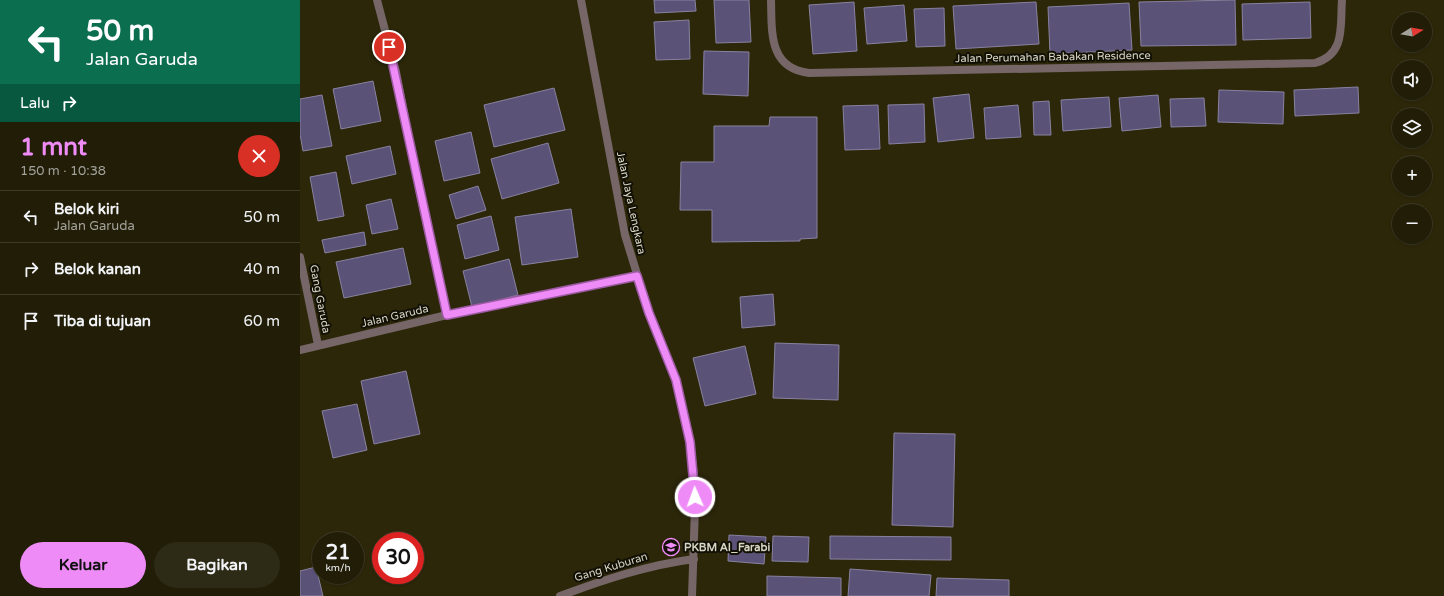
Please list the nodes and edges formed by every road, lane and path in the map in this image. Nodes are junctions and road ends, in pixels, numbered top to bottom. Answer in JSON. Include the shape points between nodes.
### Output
{"nodes":[{"id":1,"x":377,"y":0,"type":"edge"},
{"id":2,"x":581,"y":0,"type":"edge"},
{"id":3,"x":772,"y":0,"type":"edge"},
{"id":4,"x":1342,"y":0,"type":"edge"},
{"id":5,"x":300,"y":256,"type":"edge"},
{"id":6,"x":637,"y":276,"type":"junction"},
{"id":7,"x":447,"y":315,"type":"junction"},
{"id":8,"x":318,"y":345,"type":"junction"},
{"id":9,"x":300,"y":350,"type":"edge"},
{"id":10,"x":694,"y":559,"type":"junction"},
{"id":11,"x":560,"y":596,"type":"edge"},
{"id":12,"x":692,"y":596,"type":"edge"}],
"edges":[{"from":1,"to":7,"type":"street","via":[[396,72]]},
{"from":2,"to":6,"type":"street","name":"Jalan Jaya Lengkara","via":[[616,191]]},
{"from":3,"to":4,"type":"street","name":"Jalan Perumahan Babakan Residence","via":[[772,35],[777,54],[791,67],[809,73],[1315,63],[1329,57],[1338,45]]},
{"from":5,"to":8,"type":"street","name":"Gang Garuda"},
{"from":6,"to":7,"type":"street","name":"Jalan Garuda"},
{"from":6,"to":10,"type":"street","name":"Jalan Jaya Lengkara","via":[[676,380],[690,442],[694,475]]},
{"from":7,"to":8,"type":"street","name":"Jalan Garuda"},
{"from":8,"to":9,"type":"street","name":"Jalan Garuda"},
{"from":10,"to":11,"type":"street","name":"Gang Kuburan","via":[[660,563],[599,581]]},
{"from":10,"to":12,"type":"street","name":"Jalan Jaya Lengkara"}]}
